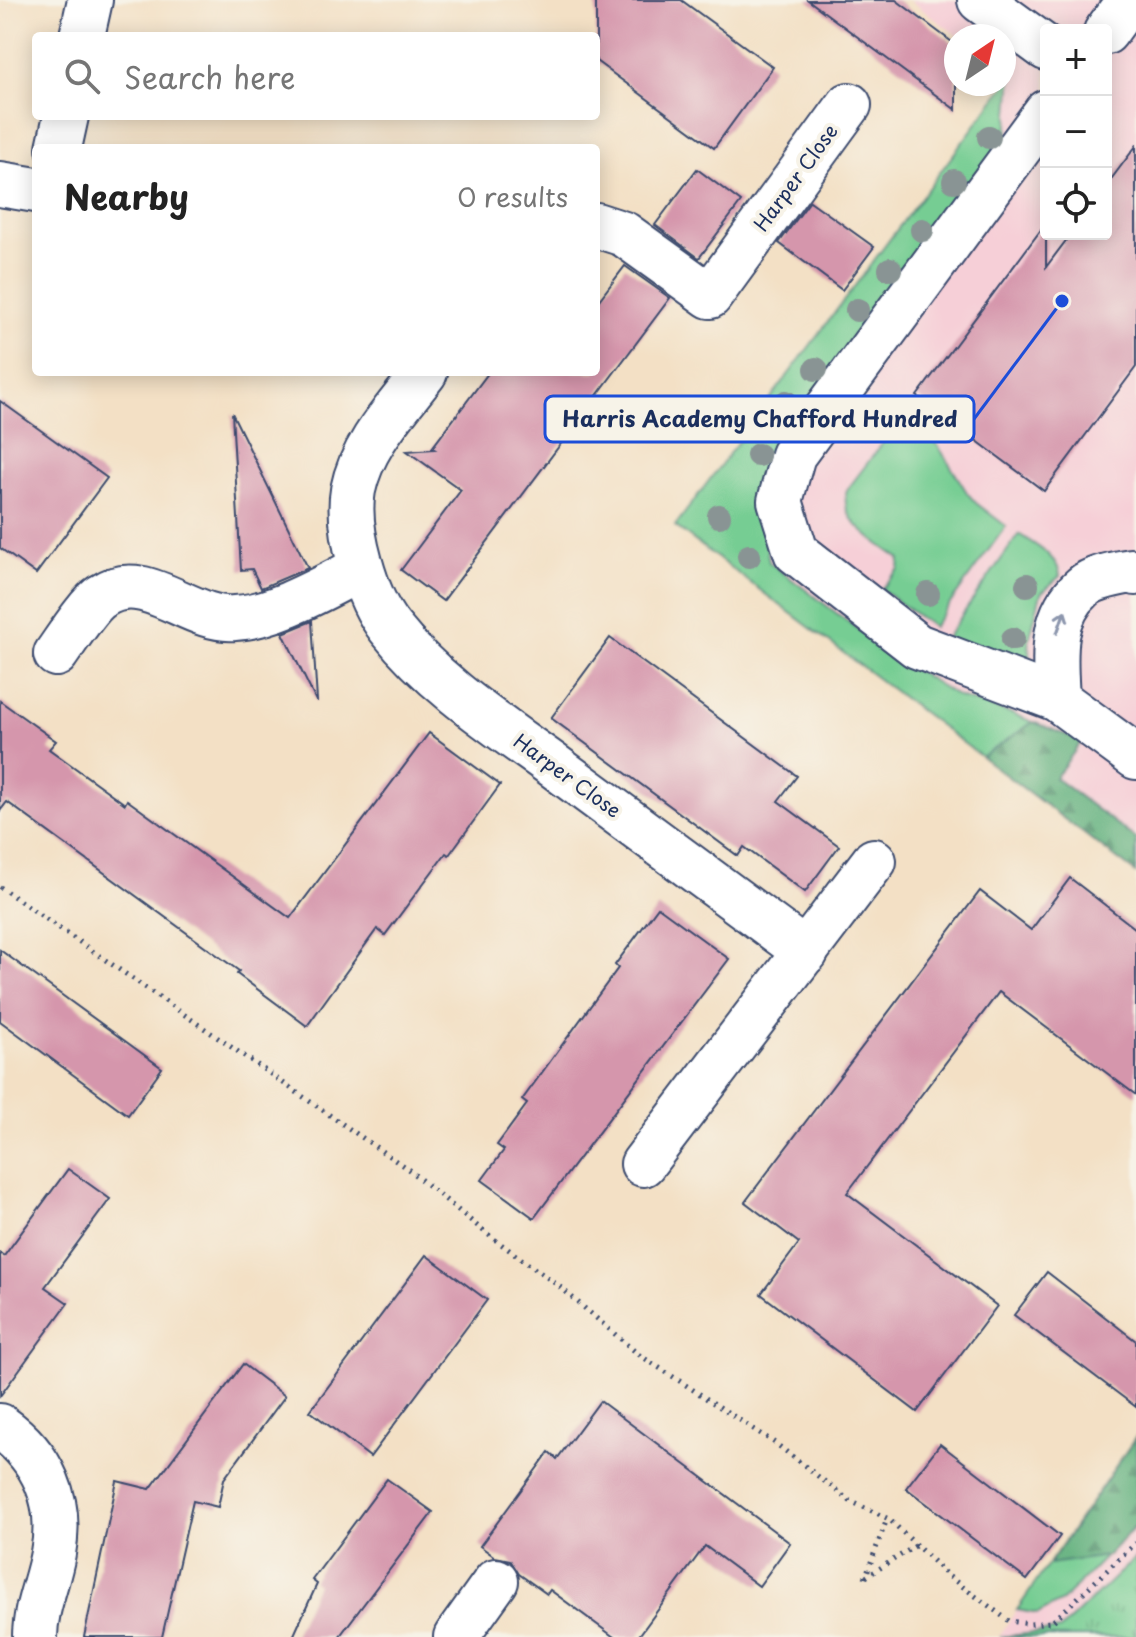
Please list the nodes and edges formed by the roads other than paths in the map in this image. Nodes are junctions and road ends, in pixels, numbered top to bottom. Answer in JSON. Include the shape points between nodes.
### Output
{"nodes":[{"id":1,"x":90,"y":0,"type":"edge"},
{"id":2,"x":980,"y":0,"type":"edge"},
{"id":3,"x":1129,"y":0,"type":"edge"},
{"id":4,"x":1112,"y":24,"type":"edge"},
{"id":5,"x":83,"y":32,"type":"edge"},
{"id":6,"x":1040,"y":44,"type":"edge"},
{"id":7,"x":849,"y":105,"type":"dead end"},
{"id":8,"x":65,"y":120,"type":"edge"},
{"id":9,"x":1040,"y":120,"type":"edge"},
{"id":10,"x":60,"y":144,"type":"edge"},
{"id":11,"x":0,"y":184,"type":"edge"},
{"id":12,"x":32,"y":189,"type":"edge"},
{"id":13,"x":600,"y":227,"type":"edge"},
{"id":14,"x":422,"y":376,"type":"edge"},
{"id":15,"x":360,"y":569,"type":"junction"},
{"id":16,"x":1136,"y":573,"type":"edge"},
{"id":17,"x":56,"y":654,"type":"dead end"},
{"id":18,"x":1057,"y":699,"type":"junction"},
{"id":19,"x":1136,"y":757,"type":"edge"},
{"id":20,"x":874,"y":861,"type":"dead end"},
{"id":21,"x":806,"y":952,"type":"junction"},
{"id":22,"x":643,"y":1164,"type":"dead end"},
{"id":23,"x":0,"y":1426,"type":"edge"},
{"id":24,"x":496,"y":1581,"type":"dead end"},
{"id":25,"x":35,"y":1637,"type":"edge"},
{"id":26,"x":456,"y":1637,"type":"edge"}],
"edges":[{"from":1,"to":5,"type":"street"},
{"from":2,"to":6,"type":"street"},
{"from":3,"to":4,"type":"street"},
{"from":7,"to":13,"type":"street","name":"Harper Close","via":[[710,296],[633,240]]},
{"from":8,"to":10,"type":"street"},
{"from":9,"to":18,"type":"street","via":[[793,455],[780,501],[796,552],[917,646]]},
{"from":11,"to":12,"type":"street"},
{"from":14,"to":15,"type":"street","name":"Harper Close","via":[[361,464],[352,521]]},
{"from":15,"to":17,"type":"street","via":[[265,613],[233,619],[196,613],[154,591],[122,588],[100,597]]},
{"from":15,"to":21,"type":"street","name":"Harper Close","via":[[388,627],[447,687]]},
{"from":18,"to":16,"type":"street","one_way":true,"via":[[1054,642],[1065,610],[1084,585]]},
{"from":18,"to":19,"type":"street"},
{"from":20,"to":21,"type":"street"},
{"from":21,"to":22,"type":"street"},
{"from":23,"to":25,"type":"street","via":[[33,1455],[48,1480],[56,1509],[53,1553]]},
{"from":24,"to":26,"type":"street"}]}
